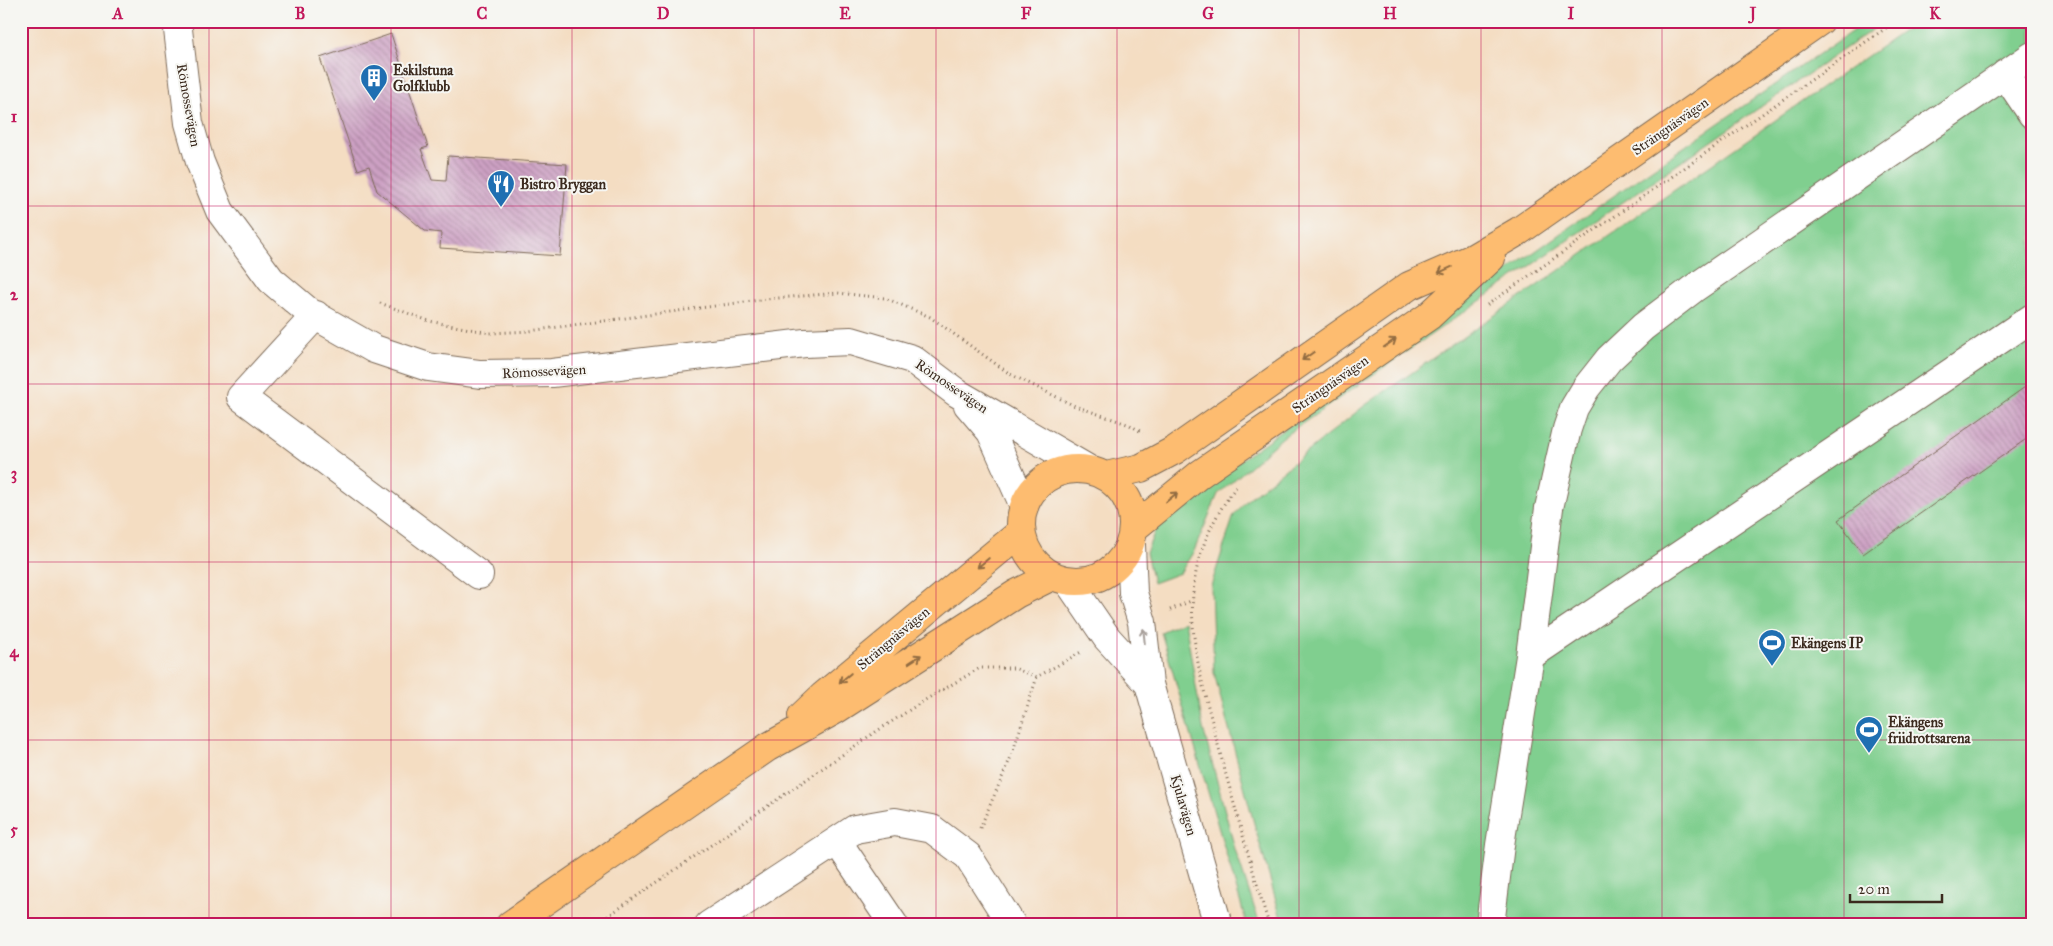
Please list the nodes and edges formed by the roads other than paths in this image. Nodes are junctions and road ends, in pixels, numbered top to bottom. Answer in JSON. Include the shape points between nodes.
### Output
{"nodes":[{"id":1,"x":177,"y":21,"type":"edge"},
{"id":2,"x":1820,"y":21,"type":"edge"},
{"id":3,"x":2032,"y":56,"type":"edge"},
{"id":4,"x":2005,"y":74,"type":"junction"},
{"id":5,"x":2032,"y":114,"type":"edge"},
{"id":6,"x":1519,"y":231,"type":"junction"},
{"id":7,"x":316,"y":316,"type":"junction"},
{"id":8,"x":2032,"y":318,"type":"edge"},
{"id":9,"x":957,"y":393,"type":"junction"},
{"id":10,"x":1097,"y":473,"type":"junction"},
{"id":11,"x":1022,"y":519,"type":"junction"},
{"id":12,"x":1132,"y":537,"type":"junction"},
{"id":13,"x":479,"y":575,"type":"dead end"},
{"id":14,"x":1060,"y":578,"type":"junction"},
{"id":15,"x":1530,"y":656,"type":"junction"},
{"id":16,"x":1149,"y":684,"type":"junction"},
{"id":17,"x":768,"y":747,"type":"junction"},
{"id":18,"x":837,"y":841,"type":"junction"},
{"id":19,"x":510,"y":925,"type":"edge"},
{"id":20,"x":709,"y":925,"type":"edge"},
{"id":21,"x":894,"y":925,"type":"edge"},
{"id":22,"x":1012,"y":925,"type":"edge"},
{"id":23,"x":1218,"y":925,"type":"edge"},
{"id":24,"x":1490,"y":925,"type":"edge"}],
"edges":[{"from":1,"to":7,"type":"street","name":"Römossevägen","via":[[189,123],[200,162],[220,211],[271,280]]},
{"from":2,"to":6,"type":"main road","name":"Strängnäsvägen"},
{"from":3,"to":4,"type":"street"},
{"from":4,"to":5,"type":"street"},
{"from":4,"to":15,"type":"street","via":[[1693,289],[1609,358],[1578,401],[1567,429],[1549,508]]},
{"from":6,"to":10,"type":"main road","name":"Strängnäsvägen","one_way":true,"via":[[1473,258],[1409,286],[1175,450],[1141,468]]},
{"from":12,"to":6,"type":"main road","name":"Strängnäsvägen","one_way":true,"via":[[1200,474],[1429,316]]},
{"from":7,"to":9,"type":"street","name":"Römossevägen","via":[[374,349],[428,367],[480,374],[552,373],[851,340],[912,359]]},
{"from":7,"to":13,"type":"street","via":[[241,397]]},
{"from":8,"to":15,"type":"street"},
{"from":9,"to":10,"type":"street","name":"Römossevägen"},
{"from":9,"to":11,"type":"street","via":[[991,432]]},
{"from":10,"to":11,"type":"main road","via":[[1072,468],[1042,480],[1031,492]]},
{"from":10,"to":12,"type":"main road","via":[[1121,489],[1129,501],[1133,514]]},
{"from":11,"to":14,"type":"main road","via":[[1026,550],[1037,565]]},
{"from":11,"to":17,"type":"main road","name":"Strängnäsvägen","one_way":true},
{"from":12,"to":14,"type":"main road","via":[[1122,560],[1098,578],[1083,581]]},
{"from":16,"to":12,"type":"street","name":"Kjulavägen","one_way":true,"via":[[1142,622],[1133,593]]},
{"from":14,"to":16,"type":"street","name":"Kjulavägen","via":[[1107,638]]},
{"from":17,"to":14,"type":"main road","name":"Strängnäsvägen","one_way":true,"via":[[835,710],[1016,594]]},
{"from":15,"to":24,"type":"street"},
{"from":16,"to":23,"type":"street","name":"Kjulavägen"},
{"from":17,"to":19,"type":"main road","name":"Strängnäsvägen"},
{"from":18,"to":20,"type":"street"},
{"from":18,"to":21,"type":"street"},
{"from":18,"to":22,"type":"street","via":[[855,829],[895,822],[932,829],[968,856]]}]}
